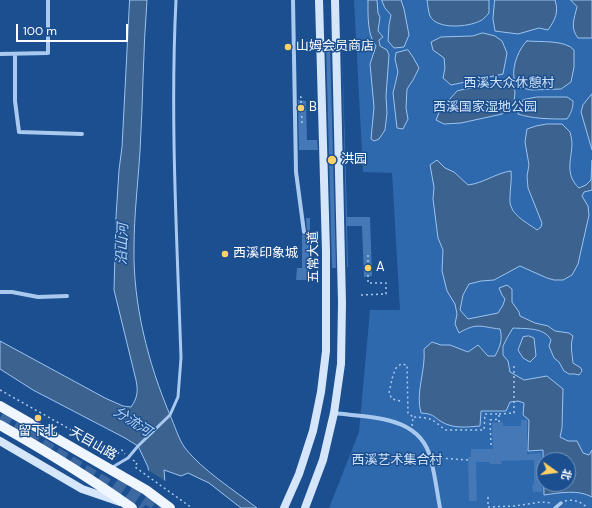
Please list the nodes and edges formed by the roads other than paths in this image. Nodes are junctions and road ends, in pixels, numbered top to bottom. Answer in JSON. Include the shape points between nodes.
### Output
{"nodes":[{"id":1,"x":48,"y":0,"type":"edge"},
{"id":2,"x":176,"y":0,"type":"edge"},
{"id":3,"x":293,"y":0,"type":"edge"},
{"id":4,"x":319,"y":0,"type":"edge"},
{"id":5,"x":335,"y":0,"type":"edge"},
{"id":6,"x":0,"y":54,"type":"edge"},
{"id":7,"x":15,"y":54,"type":"junction"},
{"id":8,"x":82,"y":134,"type":"dead end"},
{"id":9,"x":304,"y":232,"type":"dead end"},
{"id":10,"x":0,"y":292,"type":"edge"},
{"id":11,"x":67,"y":296,"type":"dead end"},
{"id":12,"x":0,"y":406,"type":"edge"},
{"id":13,"x":334,"y":413,"type":"junction"},
{"id":14,"x":0,"y":425,"type":"edge"},
{"id":15,"x":0,"y":441,"type":"edge"},
{"id":16,"x":110,"y":469,"type":"junction"},
{"id":17,"x":561,"y":503,"type":"dead end"},
{"id":18,"x":130,"y":506,"type":"edge"},
{"id":19,"x":170,"y":508,"type":"edge"},
{"id":20,"x":284,"y":508,"type":"edge"},
{"id":21,"x":305,"y":508,"type":"edge"},
{"id":22,"x":440,"y":508,"type":"edge"},
{"id":23,"x":555,"y":508,"type":"edge"}],
"edges":[{"from":1,"to":7,"type":"street","via":[[48,53]]},
{"from":2,"to":16,"type":"lane","via":[[173,104],[181,358],[178,397],[170,415],[128,458]]},
{"from":3,"to":9,"type":"street","via":[[296,172]]},
{"from":4,"to":20,"type":"main road","name":"五常大道","via":[[326,351],[313,431],[299,474]]},
{"from":5,"to":13,"type":"main road","name":"五常大道","via":[[342,303],[341,364]]},
{"from":6,"to":7,"type":"street"},
{"from":7,"to":8,"type":"street","via":[[15,101],[19,132]]},
{"from":10,"to":11,"type":"street","via":[[38,297]]},
{"from":12,"to":16,"type":"main road","name":"天目山路"},
{"from":13,"to":21,"type":"main road","name":"五常大道","via":[[323,460]]},
{"from":13,"to":22,"type":"street","via":[[394,421],[416,433],[431,458]]},
{"from":14,"to":18,"type":"main road","via":[[54,455]]},
{"from":15,"to":18,"type":"main road","via":[[82,489]]},
{"from":16,"to":19,"type":"main road","name":"天目山路","via":[[146,490]]},
{"from":17,"to":23,"type":"street"}]}
